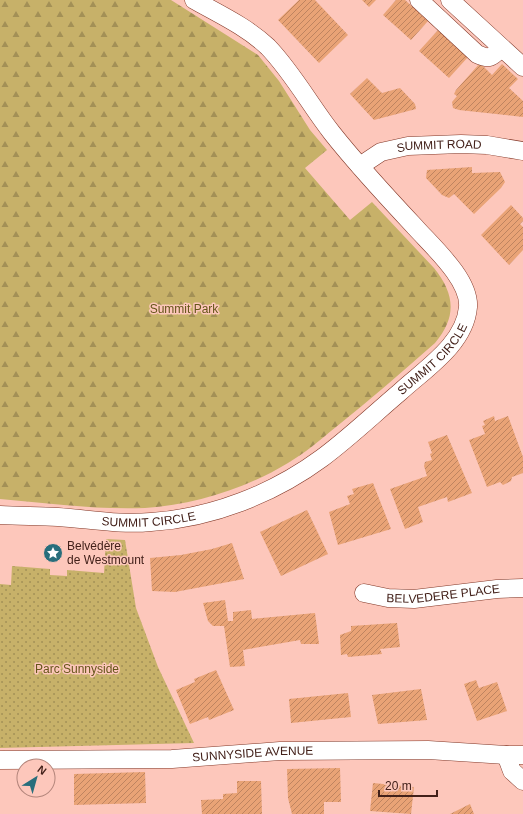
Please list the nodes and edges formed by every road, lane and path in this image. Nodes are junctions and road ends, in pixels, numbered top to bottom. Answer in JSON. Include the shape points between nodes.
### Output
{"nodes":[{"id":1,"x":194,"y":0,"type":"edge"},
{"id":2,"x":419,"y":0,"type":"edge"},
{"id":3,"x":450,"y":0,"type":"edge"},
{"id":4,"x":501,"y":48,"type":"junction"},
{"id":5,"x":523,"y":67,"type":"edge"},
{"id":6,"x":523,"y":151,"type":"edge"},
{"id":7,"x":360,"y":166,"type":"junction"},
{"id":8,"x":0,"y":515,"type":"edge"},
{"id":9,"x":523,"y":588,"type":"edge"},
{"id":10,"x":364,"y":593,"type":"dead end"},
{"id":11,"x":515,"y":755,"type":"edge"},
{"id":12,"x":0,"y":760,"type":"edge"},
{"id":13,"x":523,"y":781,"type":"edge"}],
"edges":[{"from":1,"to":7,"type":"street","name":"SUMMIT CIRCLE","via":[[244,28],[267,46],[332,134]]},
{"from":2,"to":4,"type":"street","via":[[477,54],[485,58],[492,56]]},
{"from":3,"to":4,"type":"street"},
{"from":4,"to":5,"type":"street"},
{"from":6,"to":7,"type":"street","name":"SUMMIT ROAD","via":[[487,145],[408,146],[381,152]]},
{"from":7,"to":8,"type":"street","name":"SUMMIT CIRCLE","via":[[446,260],[463,285],[469,304],[465,324],[456,340],[440,356],[323,458],[273,488],[241,501],[207,513],[149,523]]},
{"from":9,"to":10,"type":"street","name":"BELVEDERE PLACE","via":[[414,599],[388,598]]},
{"from":11,"to":12,"type":"street","name":"SUNNYSIDE AVENUE","via":[[428,750],[288,751],[172,759]]},
{"from":11,"to":13,"type":"street","via":[[512,771]]}]}
